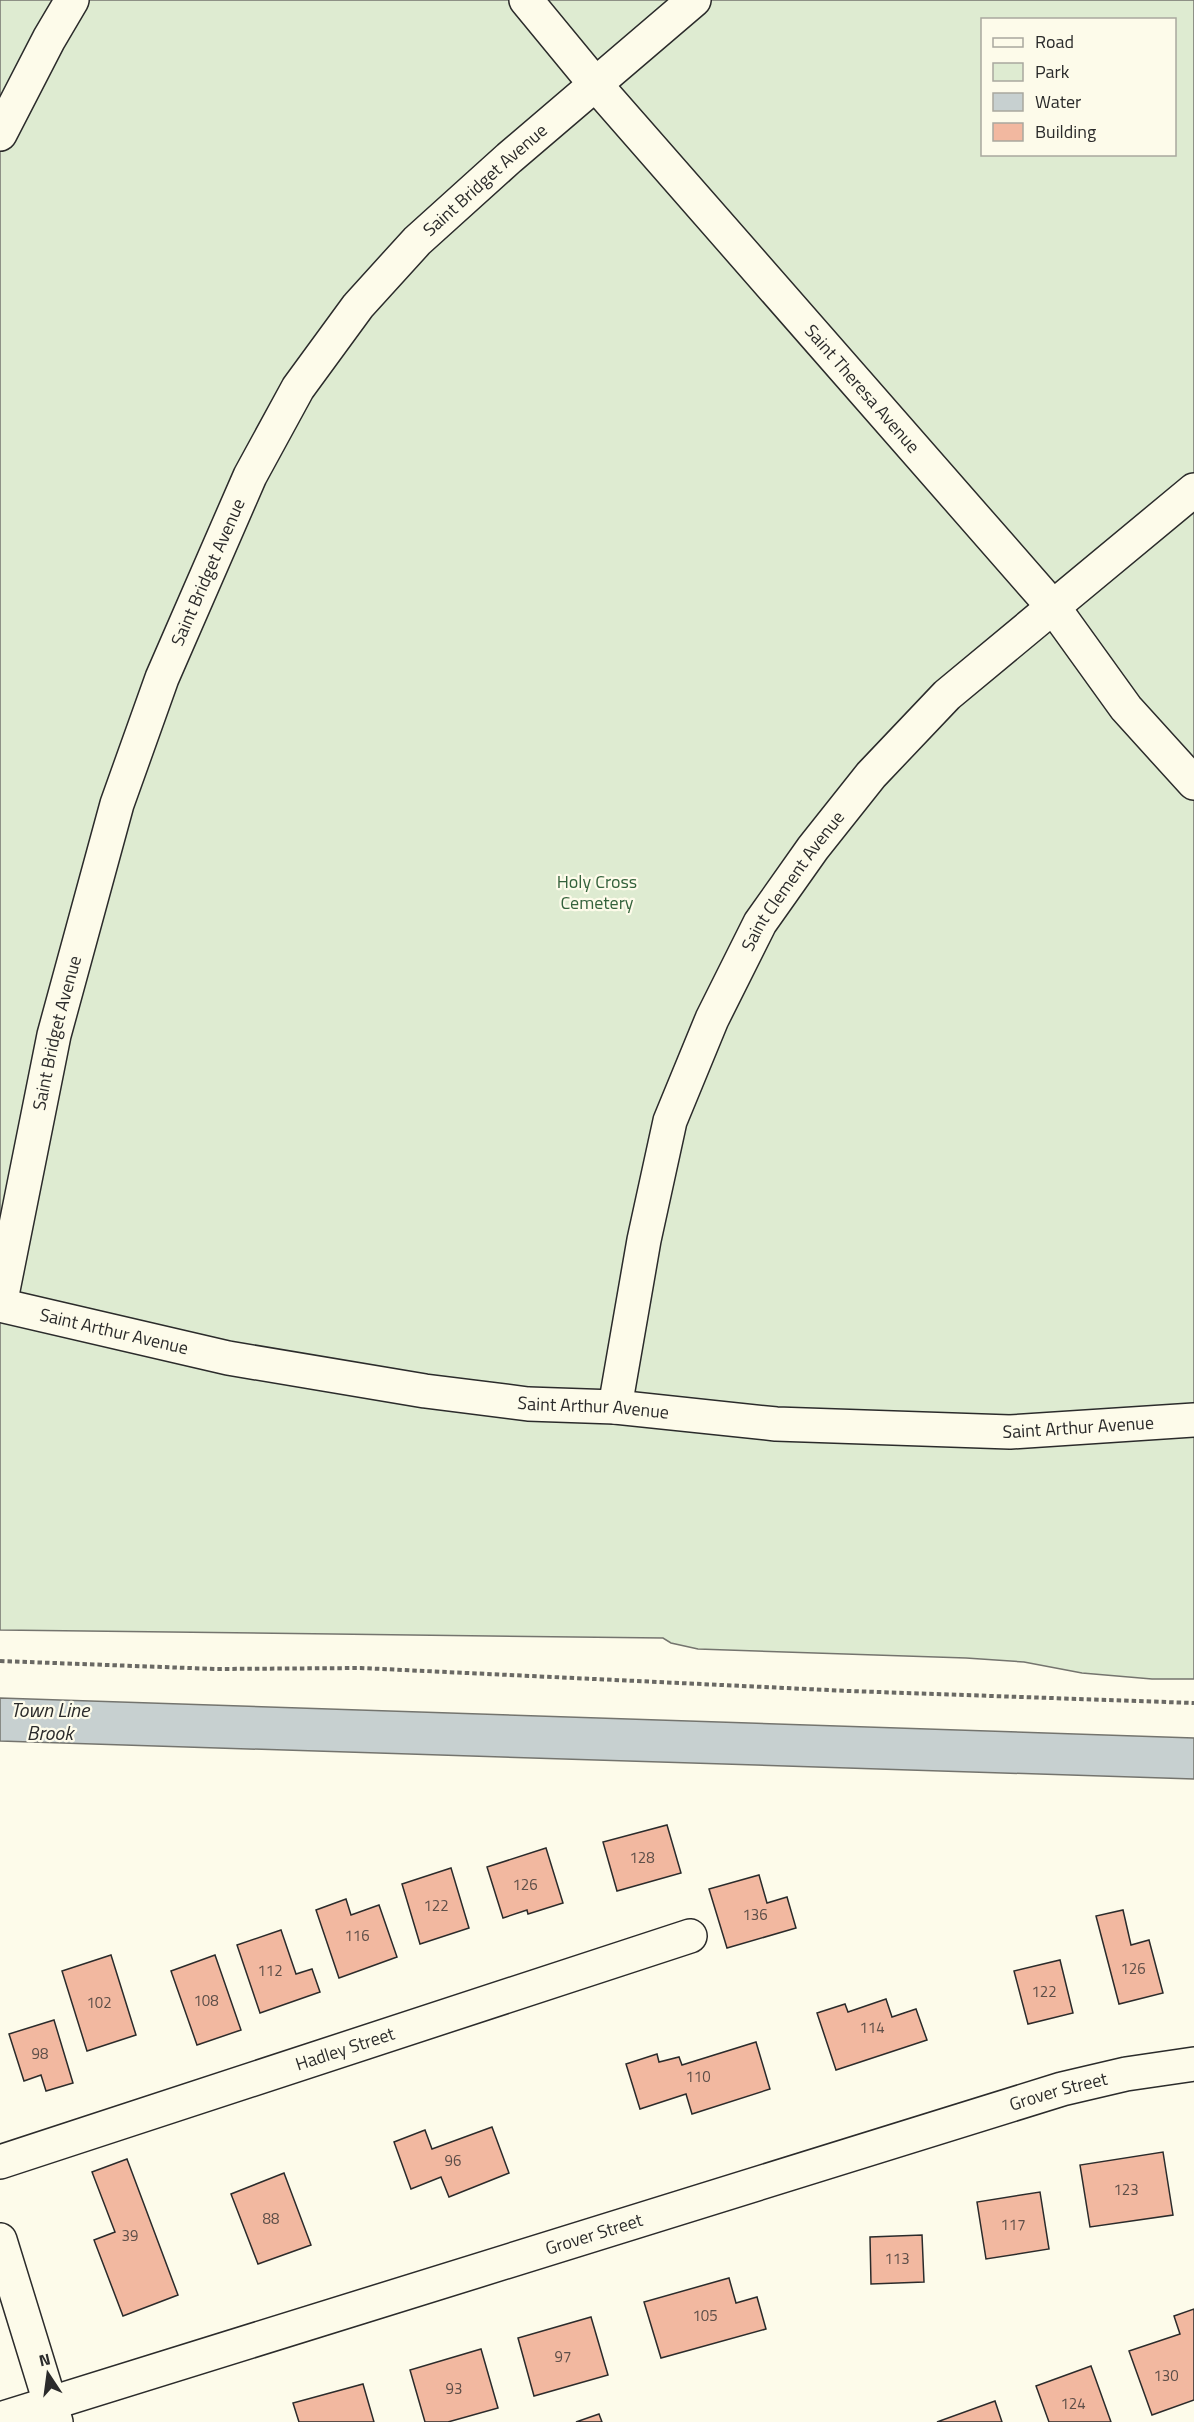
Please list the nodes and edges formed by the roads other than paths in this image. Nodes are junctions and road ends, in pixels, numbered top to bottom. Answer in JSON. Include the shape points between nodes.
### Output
{"nodes":[{"id":1,"x":72,"y":0,"type":"edge"},
{"id":2,"x":526,"y":0,"type":"edge"},
{"id":3,"x":694,"y":0,"type":"edge"},
{"id":4,"x":596,"y":85,"type":"junction"},
{"id":5,"x":0,"y":134,"type":"edge"},
{"id":6,"x":1194,"y":490,"type":"edge"},
{"id":7,"x":1054,"y":608,"type":"junction"},
{"id":8,"x":1194,"y":783,"type":"edge"},
{"id":9,"x":0,"y":1305,"type":"edge"},
{"id":10,"x":615,"y":1407,"type":"junction"},
{"id":11,"x":1194,"y":1420,"type":"edge"},
{"id":12,"x":690,"y":1936,"type":"dead end"},
{"id":13,"x":1194,"y":2064,"type":"edge"},
{"id":14,"x":0,"y":2162,"type":"edge"},
{"id":15,"x":0,"y":2240,"type":"edge"},
{"id":16,"x":53,"y":2413,"type":"edge"},
{"id":17,"x":0,"y":2420,"type":"edge"}],
"edges":[{"from":1,"to":5,"type":"street"},
{"from":2,"to":4,"type":"street","name":"Saint Theresa Avenue"},
{"from":3,"to":4,"type":"street","name":"Saint Bridget Avenue"},
{"from":4,"to":7,"type":"street","name":"Saint Theresa Avenue"},
{"from":4,"to":9,"type":"street","name":"Saint Bridget Avenue","via":[[417,241],[358,306],[298,388],[250,476],[162,678],[117,804],[54,1035]]},
{"from":6,"to":7,"type":"street","name":"Saint Clement Avenue"},
{"from":7,"to":8,"type":"street","name":"Saint Theresa Avenue","via":[[1126,708]]},
{"from":7,"to":10,"type":"street","name":"Saint Clement Avenue","via":[[947,695],[871,775],[760,923],[712,1019],[670,1121],[644,1240]]},
{"from":9,"to":10,"type":"street","name":"Saint Arthur Avenue","via":[[228,1358],[425,1391],[528,1404]]},
{"from":10,"to":11,"type":"street","name":"Saint Arthur Avenue","via":[[776,1424],[1010,1432]]},
{"from":12,"to":14,"type":"street","name":"Hadley Street"},
{"from":13,"to":16,"type":"street","name":"Grover Street","via":[[1125,2074],[1062,2089]]},
{"from":15,"to":16,"type":"street"},
{"from":16,"to":17,"type":"street","name":"Grover Street"}]}
